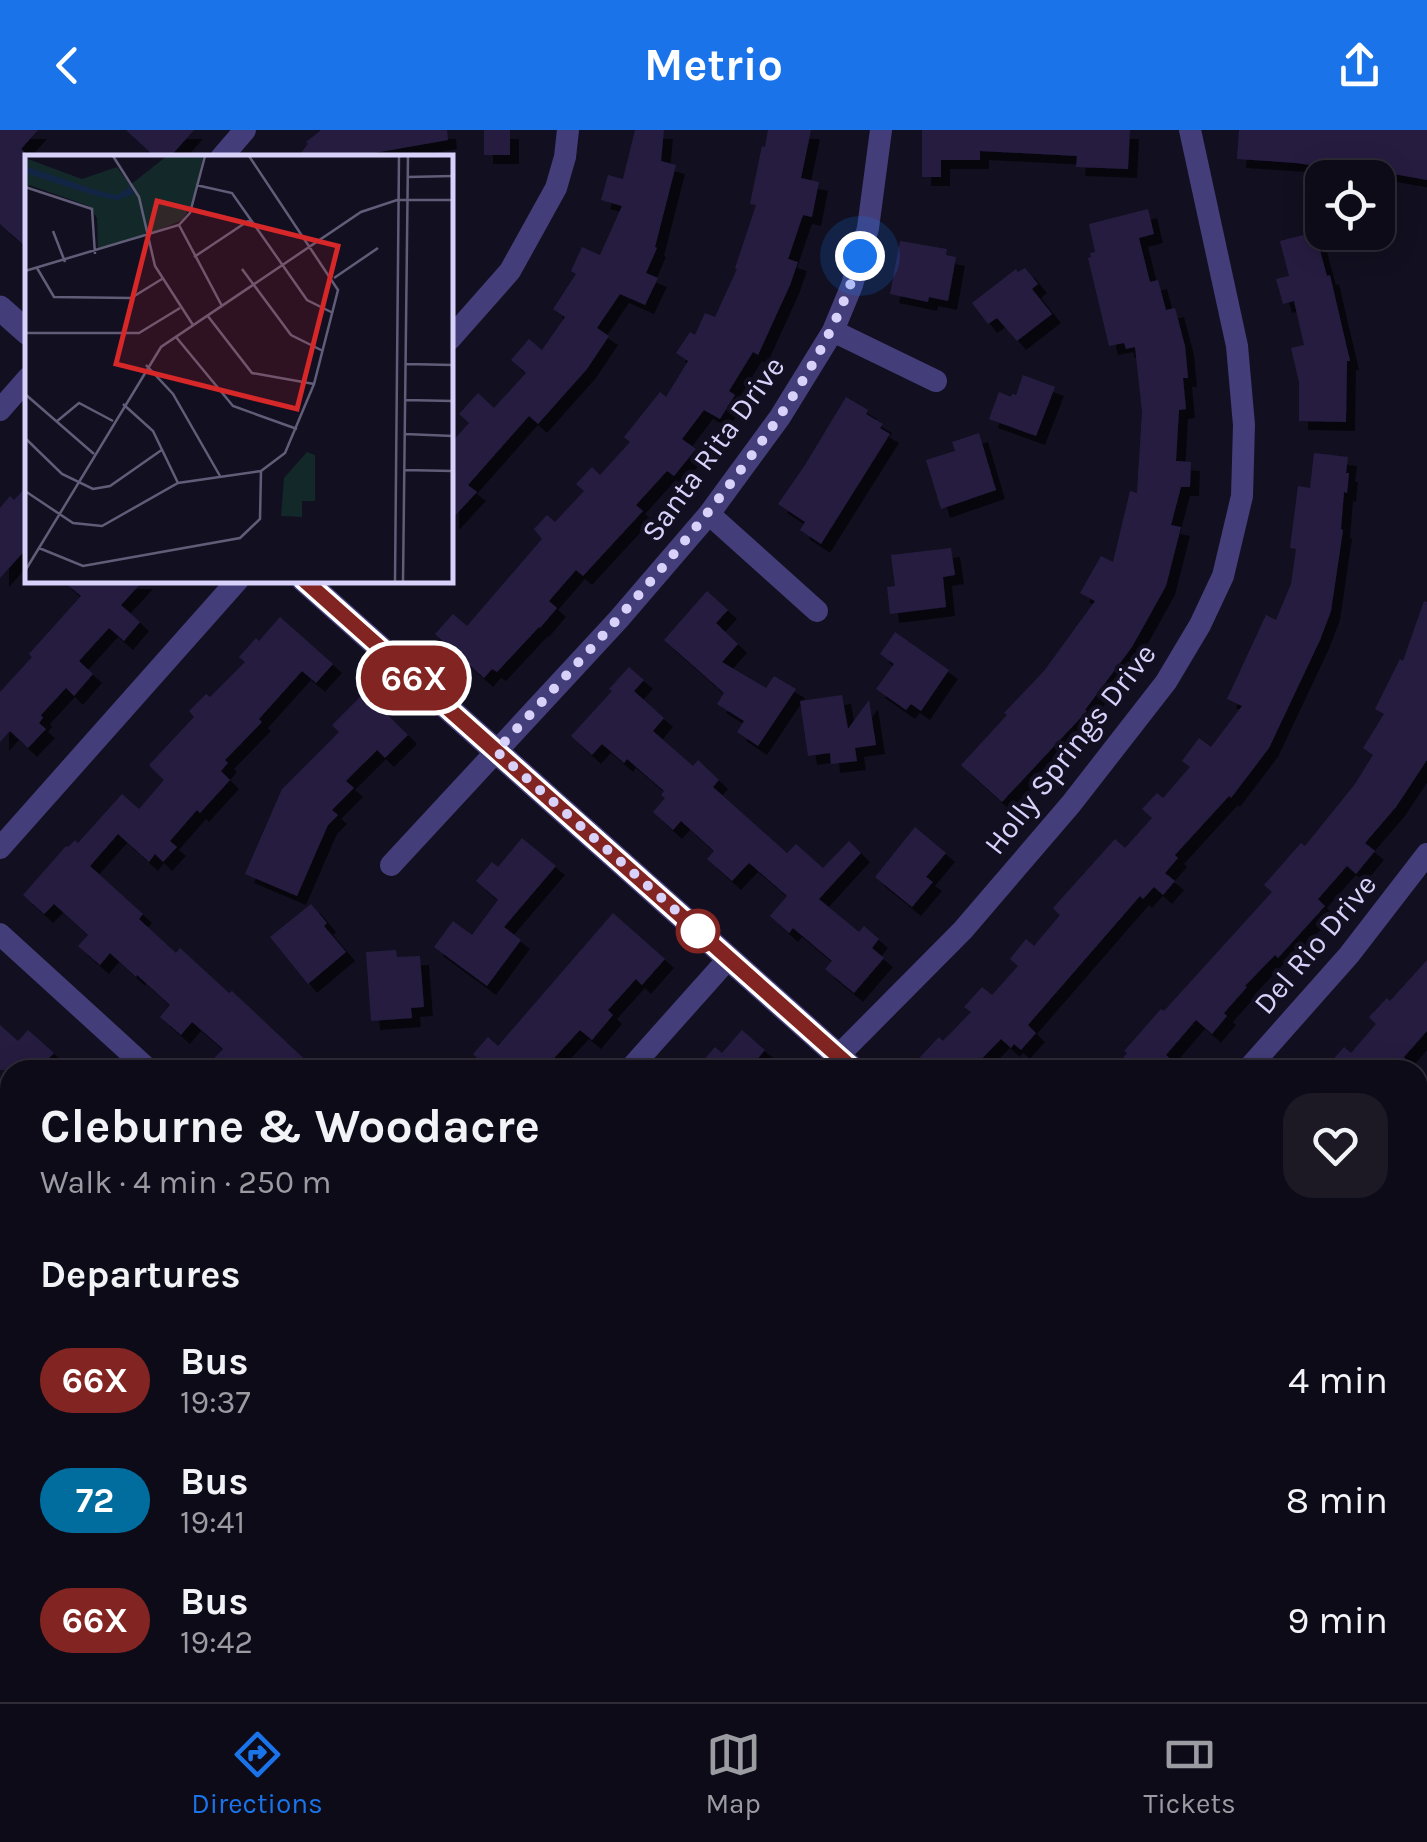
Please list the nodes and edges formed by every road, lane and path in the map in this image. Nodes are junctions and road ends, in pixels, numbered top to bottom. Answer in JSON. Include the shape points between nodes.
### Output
{"nodes":[{"id":1,"x":245,"y":130,"type":"edge"},
{"id":2,"x":568,"y":130,"type":"edge"},
{"id":3,"x":881,"y":130,"type":"edge"},
{"id":4,"x":1190,"y":130,"type":"edge"},
{"id":5,"x":224,"y":155,"type":"edge"},
{"id":6,"x":0,"y":308,"type":"edge"},
{"id":7,"x":25,"y":330,"type":"edge"},
{"id":8,"x":833,"y":330,"type":"junction"},
{"id":9,"x":452,"y":338,"type":"edge"},
{"id":10,"x":25,"y":381,"type":"edge"},
{"id":11,"x":936,"y":381,"type":"dead end"},
{"id":12,"x":0,"y":410,"type":"edge"},
{"id":13,"x":708,"y":514,"type":"junction"},
{"id":14,"x":236,"y":582,"type":"edge"},
{"id":15,"x":306,"y":582,"type":"edge"},
{"id":16,"x":816,"y":611,"type":"dead end"},
{"id":17,"x":496,"y":751,"type":"junction"},
{"id":18,"x":0,"y":848,"type":"edge"},
{"id":19,"x":1427,"y":854,"type":"edge"},
{"id":20,"x":391,"y":865,"type":"dead end"},
{"id":21,"x":0,"y":934,"type":"edge"},
{"id":22,"x":728,"y":958,"type":"junction"},
{"id":23,"x":138,"y":1060,"type":"edge"},
{"id":24,"x":638,"y":1060,"type":"edge"},
{"id":25,"x":843,"y":1060,"type":"edge"},
{"id":26,"x":849,"y":1060,"type":"edge"},
{"id":27,"x":1256,"y":1060,"type":"edge"}],
"edges":[{"from":1,"to":5,"type":"street"},
{"from":2,"to":9,"type":"street","via":[[556,188],[510,272]]},
{"from":3,"to":8,"type":"street","name":"Santa Rita Drive","via":[[868,228]]},
{"from":4,"to":26,"type":"street","name":"Holly Springs Drive","via":[[1237,346],[1244,425],[1242,496],[1224,576],[1166,682],[1072,804]]},
{"from":6,"to":7,"type":"street"},
{"from":8,"to":11,"type":"street"},
{"from":8,"to":13,"type":"street","name":"Santa Rita Drive","via":[[780,417]]},
{"from":10,"to":12,"type":"street"},
{"from":13,"to":16,"type":"street"},
{"from":13,"to":17,"type":"street","name":"Santa Rita Drive"},
{"from":14,"to":18,"type":"street"},
{"from":15,"to":17,"type":"street"},
{"from":17,"to":20,"type":"street","name":"Santa Rita Drive"},
{"from":17,"to":22,"type":"street"},
{"from":19,"to":27,"type":"street","name":"Del Rio Drive"},
{"from":21,"to":23,"type":"street"},
{"from":22,"to":24,"type":"street"},
{"from":22,"to":25,"type":"street"}]}
